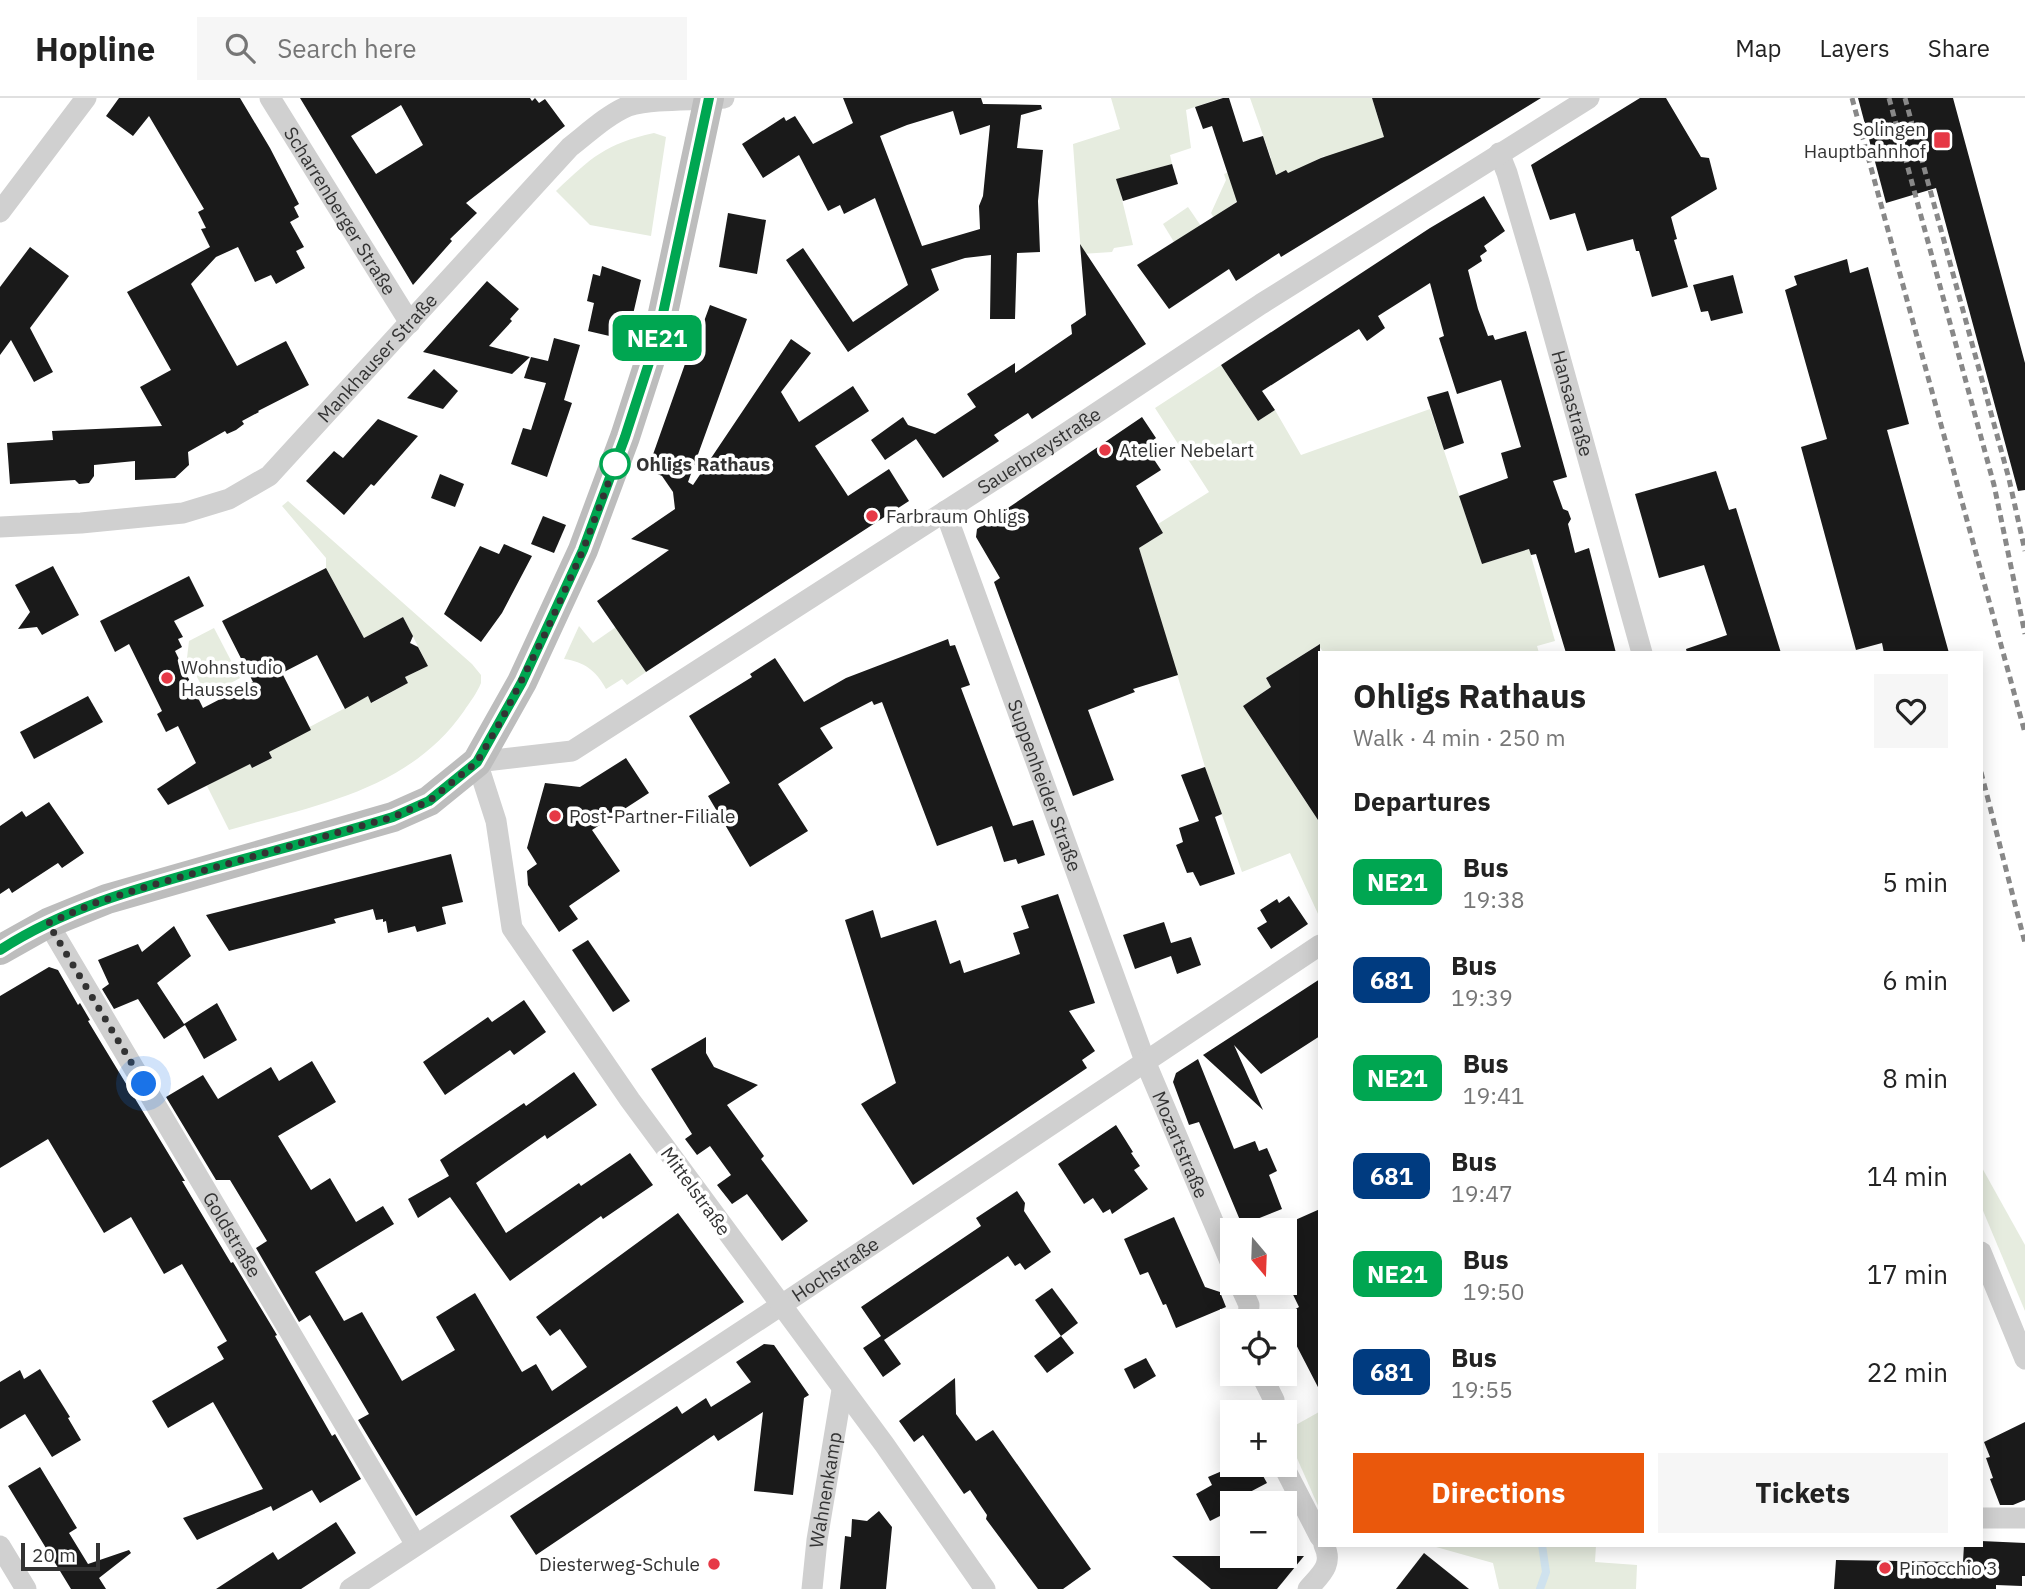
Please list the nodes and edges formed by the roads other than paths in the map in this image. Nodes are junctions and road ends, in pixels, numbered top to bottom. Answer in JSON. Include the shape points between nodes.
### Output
{"nodes":[{"id":1,"x":86,"y":98,"type":"edge"},
{"id":2,"x":270,"y":98,"type":"edge"},
{"id":3,"x":714,"y":98,"type":"edge"},
{"id":4,"x":1589,"y":98,"type":"edge"},
{"id":5,"x":1499,"y":153,"type":"junction"},
{"id":6,"x":0,"y":212,"type":"edge"},
{"id":7,"x":410,"y":323,"type":"junction"},
{"id":8,"x":945,"y":511,"type":"junction"},
{"id":9,"x":0,"y":527,"type":"edge"},
{"id":10,"x":1641,"y":651,"type":"edge"},
{"id":11,"x":477,"y":762,"type":"junction"},
{"id":12,"x":48,"y":923,"type":"junction"},
{"id":13,"x":1318,"y":946,"type":"edge"},
{"id":14,"x":0,"y":950,"type":"edge"},
{"id":15,"x":1144,"y":1061,"type":"junction"},
{"id":16,"x":1220,"y":1238,"type":"edge"},
{"id":17,"x":1983,"y":1257,"type":"edge"},
{"id":18,"x":780,"y":1306,"type":"junction"},
{"id":19,"x":2025,"y":1359,"type":"edge"},
{"id":20,"x":842,"y":1390,"type":"junction"},
{"id":21,"x":1289,"y":1477,"type":"edge"},
{"id":22,"x":1983,"y":1518,"type":"edge"},
{"id":23,"x":2025,"y":1518,"type":"edge"},
{"id":24,"x":1318,"y":1533,"type":"edge"},
{"id":25,"x":416,"y":1545,"type":"junction"},
{"id":26,"x":0,"y":1546,"type":"edge"},
{"id":27,"x":1325,"y":1547,"type":"edge"},
{"id":28,"x":26,"y":1589,"type":"edge"},
{"id":29,"x":349,"y":1589,"type":"edge"},
{"id":30,"x":812,"y":1589,"type":"edge"},
{"id":31,"x":985,"y":1589,"type":"edge"},
{"id":32,"x":1308,"y":1589,"type":"edge"}],
"edges":[{"from":1,"to":6,"type":"street"},
{"from":2,"to":7,"type":"street","name":"Scharrenberger Straße"},
{"from":3,"to":7,"type":"street","name":"Mankhauser Straße","via":[[638,103],[603,122],[570,147]]},
{"from":3,"to":11,"type":"main road","via":[[659,332],[625,437],[583,550],[546,632]]},
{"from":4,"to":5,"type":"street","name":"Sauerbreystraße"},
{"from":5,"to":8,"type":"street","name":"Sauerbreystraße"},
{"from":5,"to":10,"type":"street","name":"Hansastraße"},
{"from":7,"to":9,"type":"street","name":"Mankhauser Straße","via":[[269,476],[248,490],[183,513]]},
{"from":8,"to":11,"type":"street","name":"Sauerbreystraße","via":[[572,751]]},
{"from":8,"to":15,"type":"street","name":"Suppenheider Straße"},
{"from":11,"to":12,"type":"main road","via":[[429,801],[393,817],[139,888]]},
{"from":11,"to":18,"type":"street","name":"Mittelstraße","via":[[496,821],[512,929]]},
{"from":12,"to":14,"type":"main road"},
{"from":12,"to":25,"type":"street","name":"Goldstraße"},
{"from":13,"to":15,"type":"street","name":"Hochstraße"},
{"from":15,"to":16,"type":"street","name":"Mozartstraße"},
{"from":15,"to":18,"type":"street","name":"Hochstraße"},
{"from":17,"to":19,"type":"street"},
{"from":18,"to":20,"type":"street","name":"Mittelstraße"},
{"from":18,"to":25,"type":"street","name":"Hochstraße"},
{"from":20,"to":30,"type":"street","name":"Wahnenkamp"},
{"from":20,"to":31,"type":"street","name":"Mittelstraße"},
{"from":21,"to":24,"type":"street"},
{"from":22,"to":23,"type":"street"},
{"from":25,"to":29,"type":"street","name":"Hochstraße"},
{"from":26,"to":28,"type":"street"},
{"from":27,"to":32,"type":"street","via":[[1329,1556],[1326,1568]]}]}
